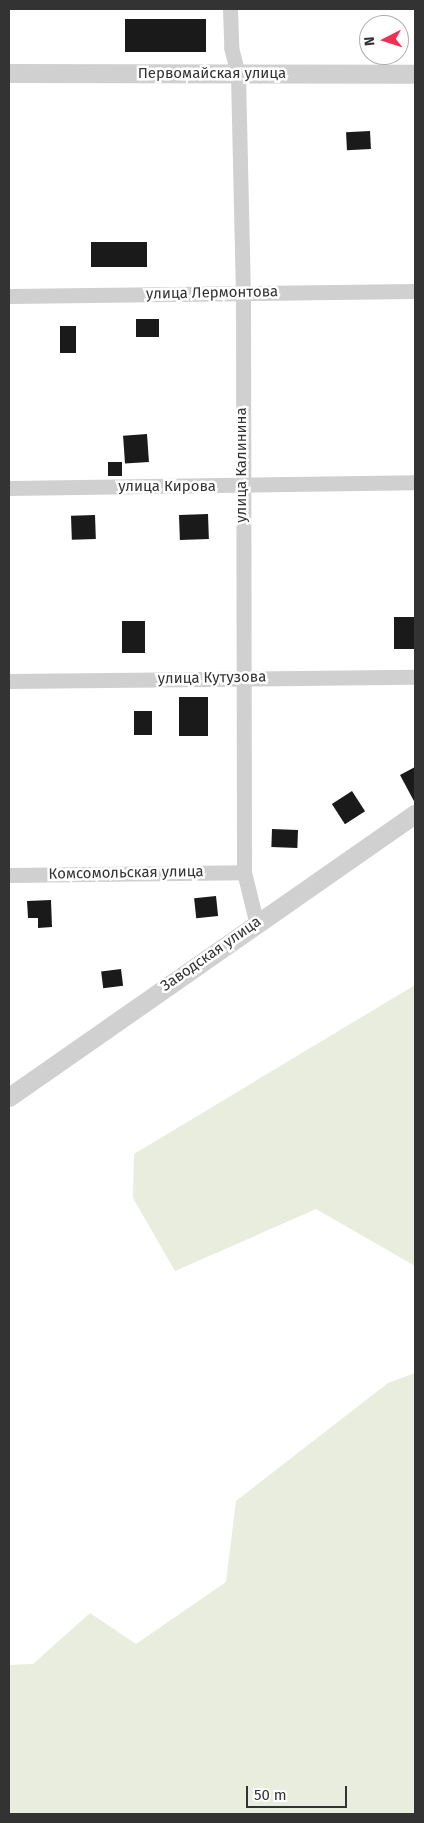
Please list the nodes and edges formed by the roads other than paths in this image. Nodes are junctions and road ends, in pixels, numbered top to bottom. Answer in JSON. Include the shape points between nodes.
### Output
{"nodes":[{"id":1,"x":230,"y":9,"type":"edge"},
{"id":2,"x":9,"y":73,"type":"edge"},
{"id":3,"x":415,"y":74,"type":"edge"},
{"id":4,"x":238,"y":75,"type":"junction"},
{"id":5,"x":415,"y":292,"type":"edge"},
{"id":6,"x":243,"y":293,"type":"junction"},
{"id":7,"x":9,"y":296,"type":"edge"},
{"id":8,"x":415,"y":482,"type":"edge"},
{"id":9,"x":242,"y":486,"type":"junction"},
{"id":10,"x":9,"y":488,"type":"edge"},
{"id":11,"x":245,"y":677,"type":"junction"},
{"id":12,"x":415,"y":677,"type":"edge"},
{"id":13,"x":9,"y":681,"type":"edge"},
{"id":14,"x":415,"y":814,"type":"edge"},
{"id":15,"x":244,"y":872,"type":"junction"},
{"id":16,"x":9,"y":875,"type":"edge"},
{"id":17,"x":256,"y":921,"type":"junction"},
{"id":18,"x":13,"y":1090,"type":"edge"}],
"edges":[{"from":1,"to":4,"type":"street","name":"улица Калинина","via":[[231,47]]},
{"from":2,"to":4,"type":"street","name":"Первомайская улица"},
{"from":3,"to":4,"type":"street","name":"Первомайская улица"},
{"from":4,"to":6,"type":"street","name":"улица Калинина"},
{"from":5,"to":6,"type":"street","name":"улица Лермонтова"},
{"from":6,"to":7,"type":"street","name":"улица Лермонтова"},
{"from":6,"to":9,"type":"street","name":"улица Калинина"},
{"from":8,"to":9,"type":"street","name":"улица Кирова"},
{"from":9,"to":10,"type":"street","name":"улица Кирова"},
{"from":9,"to":11,"type":"street","name":"улица Калинина"},
{"from":11,"to":12,"type":"street","name":"улица Кутузова"},
{"from":11,"to":13,"type":"street","name":"улица Кутузова"},
{"from":11,"to":15,"type":"street","name":"улица Калинина"},
{"from":14,"to":17,"type":"street","name":"Заводская улица"},
{"from":15,"to":16,"type":"street","name":"Комсомольская улица"},
{"from":15,"to":17,"type":"street","name":"улица Калинина"},
{"from":17,"to":18,"type":"street","name":"Заводская улица"}]}
